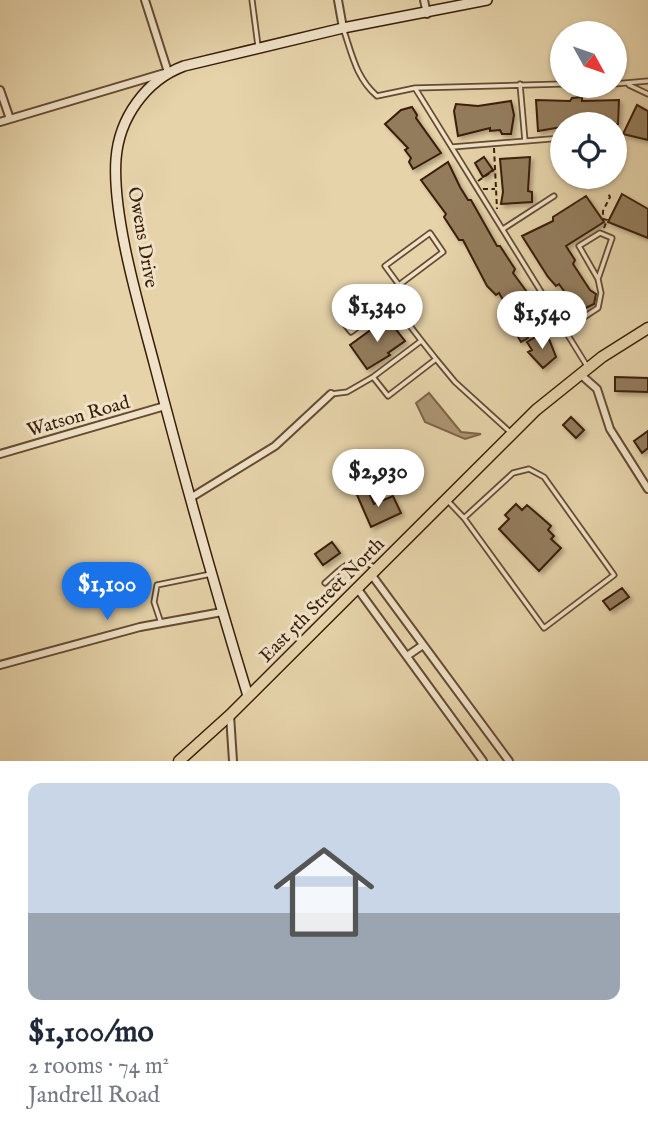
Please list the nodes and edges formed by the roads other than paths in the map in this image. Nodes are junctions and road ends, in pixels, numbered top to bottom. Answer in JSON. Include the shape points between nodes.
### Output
{"nodes":[{"id":1,"x":145,"y":0,"type":"edge"},
{"id":2,"x":253,"y":0,"type":"edge"},
{"id":3,"x":338,"y":0,"type":"edge"},
{"id":4,"x":424,"y":0,"type":"edge"},
{"id":5,"x":481,"y":1,"type":"edge"},
{"id":6,"x":427,"y":14,"type":"junction"},
{"id":7,"x":343,"y":27,"type":"junction"},
{"id":8,"x":258,"y":48,"type":"junction"},
{"id":9,"x":168,"y":72,"type":"junction"},
{"id":10,"x":648,"y":81,"type":"edge"},
{"id":11,"x":520,"y":84,"type":"junction"},
{"id":12,"x":550,"y":84,"type":"edge"},
{"id":13,"x":627,"y":85,"type":"joint"},
{"id":14,"x":415,"y":88,"type":"junction"},
{"id":15,"x":0,"y":90,"type":"edge"},
{"id":16,"x":648,"y":94,"type":"edge"},
{"id":17,"x":9,"y":119,"type":"junction"},
{"id":18,"x":0,"y":122,"type":"edge"},
{"id":19,"x":550,"y":139,"type":"edge"},
{"id":20,"x":525,"y":141,"type":"junction"},
{"id":21,"x":452,"y":147,"type":"junction"},
{"id":22,"x":554,"y":196,"type":"dead end"},
{"id":23,"x":503,"y":229,"type":"junction"},
{"id":24,"x":598,"y":279,"type":"junction"},
{"id":25,"x":399,"y":285,"type":"junction"},
{"id":26,"x":391,"y":302,"type":"junction"},
{"id":27,"x":648,"y":328,"type":"edge"},
{"id":28,"x":564,"y":330,"type":"junction"},
{"id":29,"x":421,"y":341,"type":"junction"},
{"id":30,"x":436,"y":359,"type":"junction"},
{"id":31,"x":584,"y":371,"type":"junction"},
{"id":32,"x":373,"y":376,"type":"junction"},
{"id":33,"x":331,"y":394,"type":"joint"},
{"id":34,"x":165,"y":406,"type":"junction"},
{"id":35,"x":512,"y":433,"type":"junction"},
{"id":36,"x":0,"y":454,"type":"edge"},
{"id":37,"x":648,"y":489,"type":"edge"},
{"id":38,"x":192,"y":497,"type":"junction"},
{"id":39,"x":446,"y":499,"type":"junction"},
{"id":40,"x":464,"y":518,"type":"junction"},
{"id":41,"x":373,"y":571,"type":"junction"},
{"id":42,"x":212,"y":573,"type":"junction"},
{"id":43,"x":325,"y":583,"type":"dead end"},
{"id":44,"x":357,"y":588,"type":"junction"},
{"id":45,"x":222,"y":612,"type":"junction"},
{"id":46,"x":161,"y":623,"type":"junction"},
{"id":47,"x":424,"y":645,"type":"junction"},
{"id":48,"x":407,"y":656,"type":"junction"},
{"id":49,"x":0,"y":665,"type":"edge"},
{"id":50,"x":248,"y":696,"type":"junction"},
{"id":51,"x":230,"y":715,"type":"junction"},
{"id":52,"x":179,"y":761,"type":"edge"},
{"id":53,"x":233,"y":761,"type":"edge"},
{"id":54,"x":483,"y":761,"type":"edge"},
{"id":55,"x":509,"y":761,"type":"edge"}],
"edges":[{"from":1,"to":9,"type":"street"},
{"from":2,"to":8,"type":"lane"},
{"from":3,"to":7,"type":"street"},
{"from":4,"to":6,"type":"street"},
{"from":5,"to":6,"type":"street","name":"Owens Drive"},
{"from":6,"to":7,"type":"street","name":"Owens Drive"},
{"from":7,"to":8,"type":"street","name":"Owens Drive"},
{"from":7,"to":14,"type":"lane","via":[[358,73],[377,96]]},
{"from":8,"to":9,"type":"street","name":"Owens Drive"},
{"from":9,"to":17,"type":"street"},
{"from":9,"to":34,"type":"street","name":"Owens Drive","via":[[136,102],[122,127],[116,159],[118,200],[138,303]]},
{"from":10,"to":13,"type":"lane"},
{"from":11,"to":12,"type":"lane"},
{"from":11,"to":14,"type":"lane"},
{"from":11,"to":20,"type":"lane"},
{"from":13,"to":16,"type":"lane"},
{"from":14,"to":21,"type":"lane"},
{"from":15,"to":17,"type":"street"},
{"from":17,"to":18,"type":"street"},
{"from":19,"to":20,"type":"lane"},
{"from":20,"to":21,"type":"lane"},
{"from":21,"to":23,"type":"lane"},
{"from":22,"to":23,"type":"lane"},
{"from":23,"to":28,"type":"lane"},
{"from":24,"to":24,"type":"lane","via":[[612,238],[602,234],[579,246]]},
{"from":24,"to":28,"type":"lane","via":[[598,308]]},
{"from":25,"to":25,"type":"lane","via":[[443,252],[430,233],[385,266]]},
{"from":25,"to":26,"type":"lane"},
{"from":26,"to":26,"type":"lane","via":[[384,292],[343,322],[351,332]]},
{"from":26,"to":29,"type":"lane"},
{"from":27,"to":31,"type":"main road","name":"East 5th Street North"},
{"from":28,"to":31,"type":"lane"},
{"from":29,"to":30,"type":"lane"},
{"from":29,"to":32,"type":"lane"},
{"from":30,"to":32,"type":"lane","via":[[387,396]]},
{"from":30,"to":35,"type":"lane"},
{"from":31,"to":35,"type":"main road","name":"East 5th Street North"},
{"from":31,"to":37,"type":"street","via":[[597,389],[610,429]]},
{"from":32,"to":33,"type":"lane","via":[[348,392]]},
{"from":33,"to":38,"type":"street","via":[[275,446]]},
{"from":34,"to":36,"type":"street","name":"Watson Road"},
{"from":34,"to":38,"type":"street","name":"Owens Drive"},
{"from":35,"to":39,"type":"main road","name":"East 5th Street North"},
{"from":38,"to":42,"type":"street","name":"Owens Drive"},
{"from":39,"to":40,"type":"lane"},
{"from":39,"to":41,"type":"main road","name":"East 5th Street North"},
{"from":40,"to":40,"type":"lane","via":[[544,628],[614,575],[544,477],[529,469],[513,473]]},
{"from":41,"to":43,"type":"lane","via":[[364,560],[353,561]]},
{"from":41,"to":44,"type":"main road","name":"East 5th Street North"},
{"from":41,"to":47,"type":"street"},
{"from":42,"to":45,"type":"street","name":"Owens Drive"},
{"from":42,"to":46,"type":"lane","via":[[157,584],[154,603]]},
{"from":44,"to":48,"type":"street"},
{"from":44,"to":50,"type":"main road","name":"East 5th Street North"},
{"from":45,"to":46,"type":"street"},
{"from":45,"to":50,"type":"street","name":"Owens Drive"},
{"from":46,"to":49,"type":"street"},
{"from":47,"to":48,"type":"street"},
{"from":47,"to":55,"type":"street"},
{"from":48,"to":54,"type":"street"},
{"from":50,"to":51,"type":"main road","name":"East 5th Street North"},
{"from":51,"to":52,"type":"main road","name":"East 5th Street North"},
{"from":51,"to":53,"type":"street"}]}
